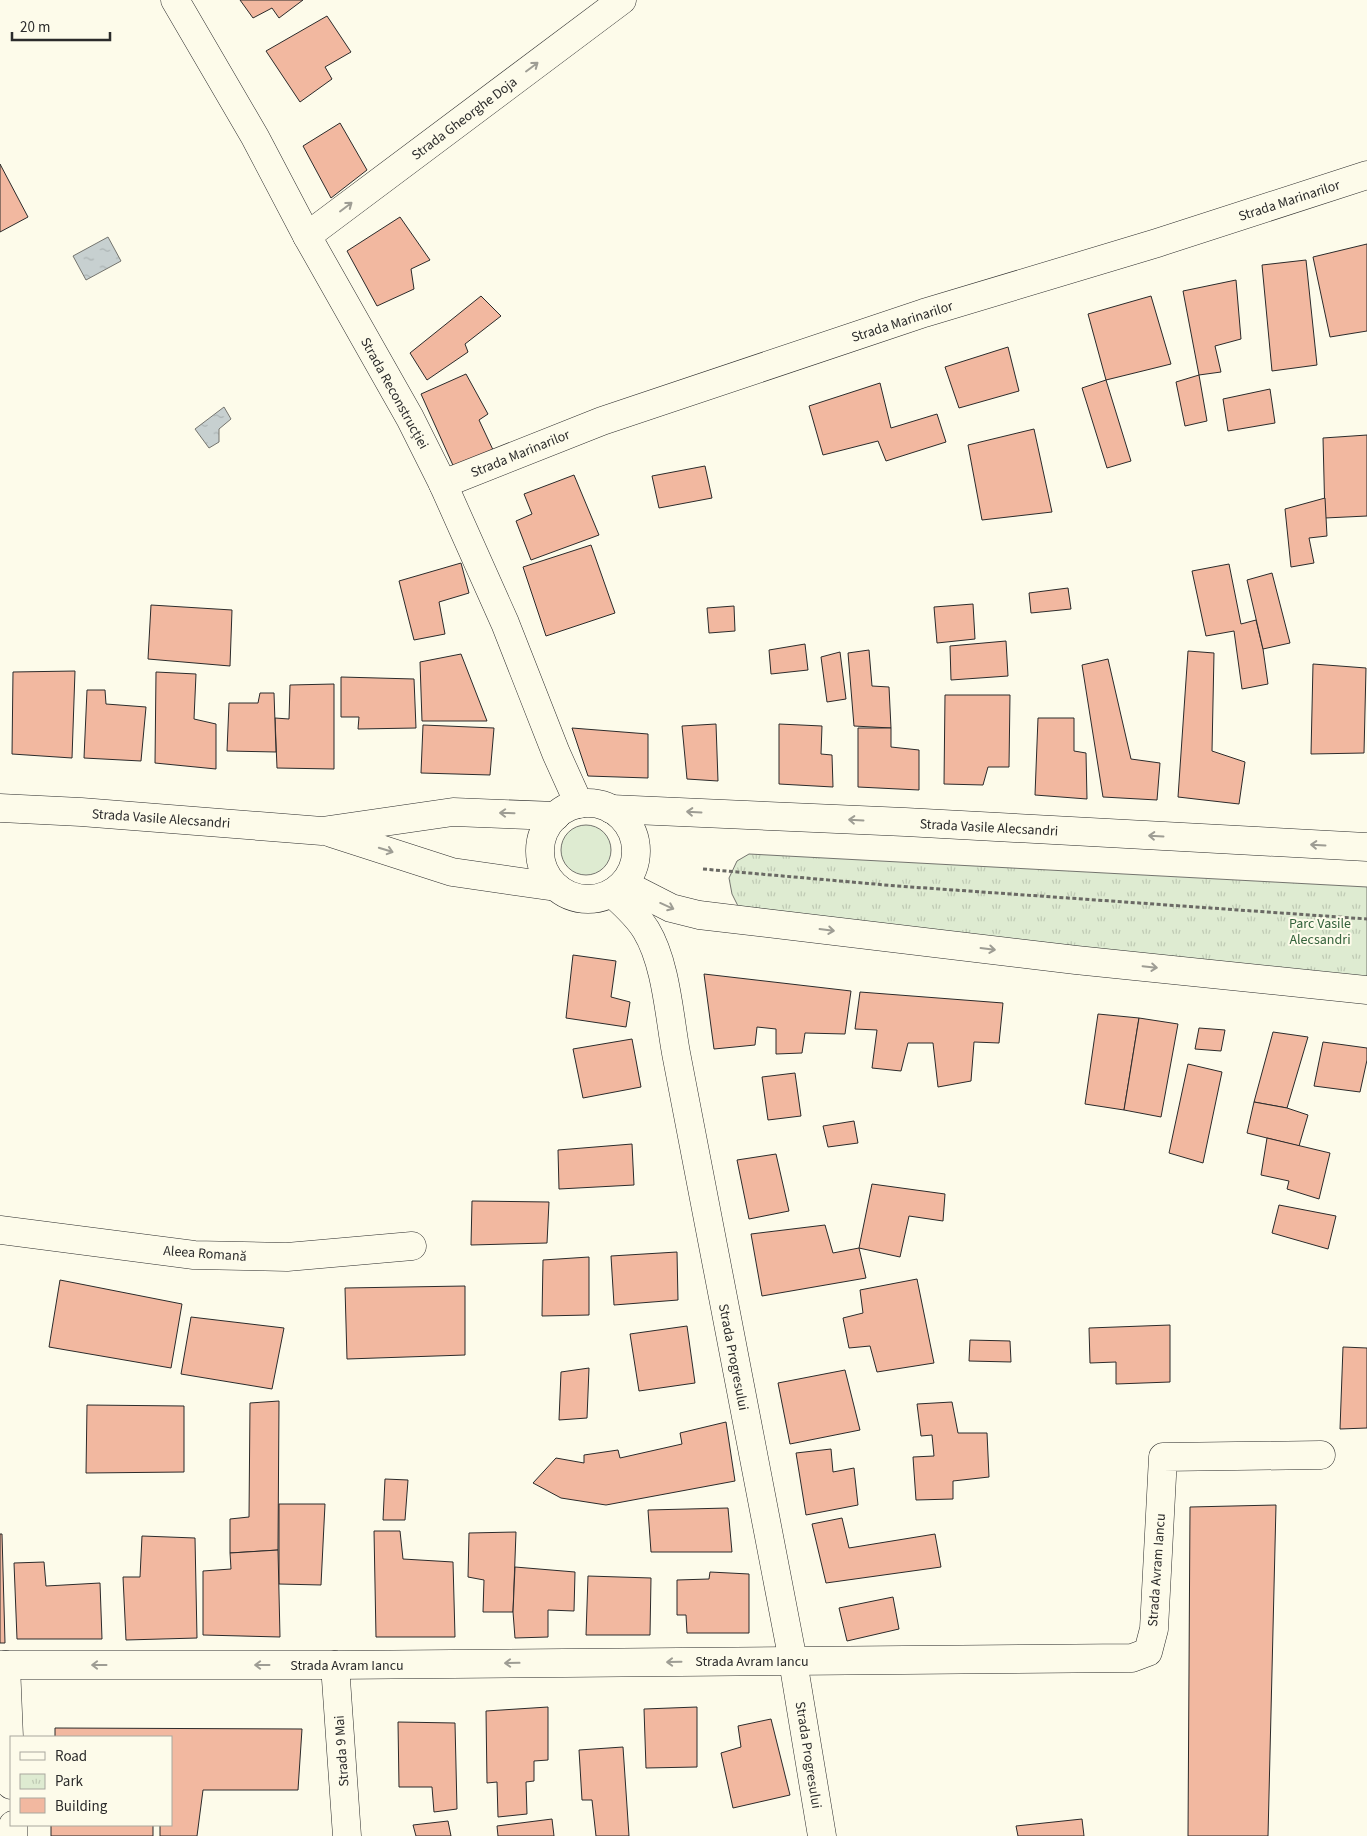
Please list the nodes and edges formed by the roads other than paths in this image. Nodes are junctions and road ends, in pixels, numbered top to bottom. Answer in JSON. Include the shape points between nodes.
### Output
{"nodes":[{"id":1,"x":175,"y":0,"type":"edge"},
{"id":2,"x":622,"y":0,"type":"edge"},
{"id":3,"x":1367,"y":175,"type":"edge"},
{"id":4,"x":307,"y":236,"type":"junction"},
{"id":5,"x":443,"y":484,"type":"junction"},
{"id":6,"x":0,"y":808,"type":"edge"},
{"id":7,"x":612,"y":809,"type":"junction"},
{"id":8,"x":567,"y":810,"type":"junction"},
{"id":9,"x":322,"y":830,"type":"junction"},
{"id":10,"x":1367,"y":847,"type":"edge"},
{"id":11,"x":556,"y":887,"type":"junction"},
{"id":12,"x":618,"y":888,"type":"junction"},
{"id":13,"x":1367,"y":990,"type":"edge"},
{"id":14,"x":0,"y":1230,"type":"edge"},
{"id":15,"x":412,"y":1246,"type":"dead end"},
{"id":16,"x":1321,"y":1455,"type":"dead end"},
{"id":17,"x":793,"y":1661,"type":"junction"},
{"id":18,"x":3,"y":1665,"type":"edge"},
{"id":19,"x":335,"y":1665,"type":"junction"},
{"id":20,"x":10,"y":1770,"type":"edge"},
{"id":21,"x":347,"y":1836,"type":"edge"},
{"id":22,"x":822,"y":1836,"type":"edge"}],
"edges":[{"from":1,"to":4,"type":"street","name":"Strada Reconstrucției","via":[[255,137]]},
{"from":4,"to":2,"type":"street","name":"Strada Gheorghe Doja","one_way":true},
{"from":3,"to":5,"type":"street","name":"Strada Marinarilor","via":[[924,313],[602,421]]},
{"from":4,"to":5,"type":"street","name":"Strada Reconstrucției","via":[[410,418]]},
{"from":5,"to":8,"type":"street","name":"Strada Reconstrucției","via":[[505,623],[556,753]]},
{"from":6,"to":9,"type":"street","name":"Strada Vasile Alecsandri"},
{"from":7,"to":8,"type":"street","via":[[590,802]]},
{"from":10,"to":7,"type":"street","name":"Strada Vasile Alecsandri","one_way":true},
{"from":7,"to":12,"type":"street","via":[[632,829],[636,843],[632,871]]},
{"from":8,"to":9,"type":"street","name":"Strada Vasile Alecsandri","one_way":true,"via":[[453,812]]},
{"from":8,"to":11,"type":"street","via":[[546,828],[541,843],[541,859],[546,874]]},
{"from":9,"to":11,"type":"street","name":"Strada Vasile Alecsandri","one_way":true,"via":[[452,872]]},
{"from":11,"to":12,"type":"street","via":[[569,895],[584,898],[598,898]]},
{"from":12,"to":13,"type":"street","one_way":true,"via":[[699,915],[1076,960]]},
{"from":12,"to":17,"type":"street","name":"Strada Progresului","via":[[647,931],[664,981]]},
{"from":14,"to":15,"type":"street","name":"Aleea Romană","via":[[194,1255],[287,1257]]},
{"from":16,"to":17,"type":"street","name":"Strada Avram Iancu","via":[[1163,1457],[1154,1629],[1148,1652],[1132,1658]]},
{"from":17,"to":19,"type":"street","name":"Strada Avram Iancu","one_way":true},
{"from":17,"to":22,"type":"street","name":"Strada Progresului"},
{"from":19,"to":18,"type":"street","name":"Strada Avram Iancu","one_way":true},
{"from":18,"to":20,"type":"street"},
{"from":19,"to":21,"type":"street","name":"Strada 9 Mai"}]}
